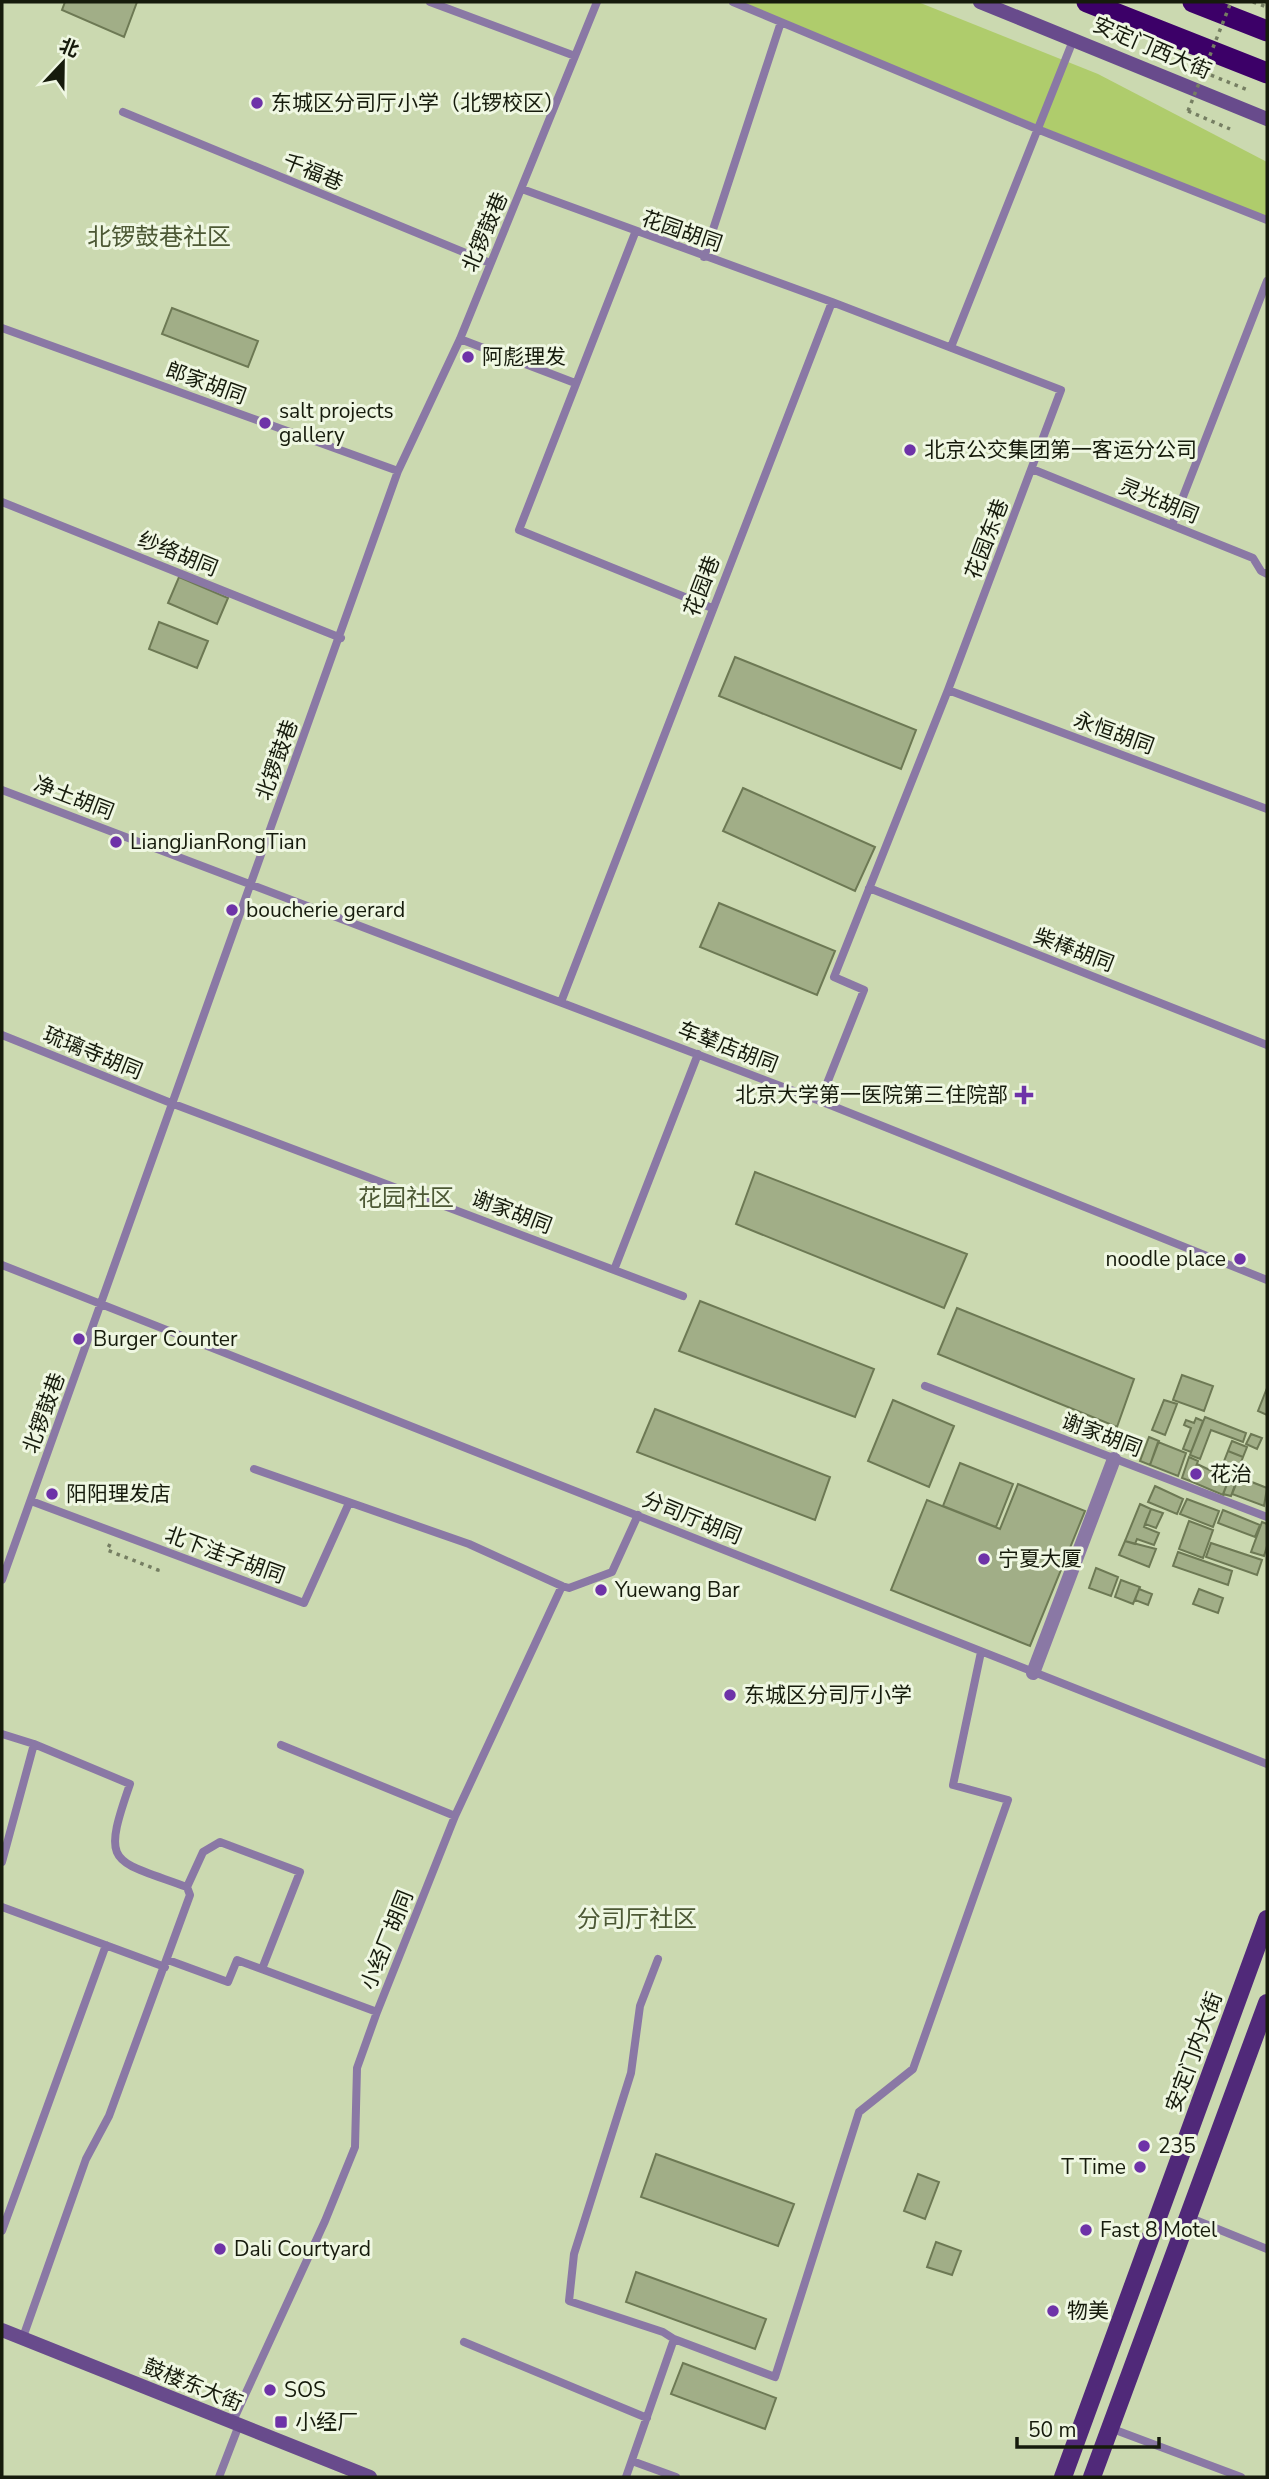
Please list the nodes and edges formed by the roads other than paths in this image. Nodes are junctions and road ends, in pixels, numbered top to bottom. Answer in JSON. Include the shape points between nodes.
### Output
{"nodes":[{"id":1,"x":430,"y":2,"type":"edge"},
{"id":2,"x":597,"y":2,"type":"edge"},
{"id":3,"x":733,"y":2,"type":"edge"},
{"id":4,"x":981,"y":2,"type":"edge"},
{"id":5,"x":1087,"y":2,"type":"edge"},
{"id":6,"x":1193,"y":2,"type":"edge"},
{"id":7,"x":781,"y":22,"type":"junction"},
{"id":8,"x":1267,"y":31,"type":"edge"},
{"id":9,"x":1074,"y":38,"type":"junction"},
{"id":10,"x":575,"y":56,"type":"junction"},
{"id":11,"x":1267,"y":73,"type":"edge"},
{"id":12,"x":123,"y":112,"type":"dead end"},
{"id":13,"x":1267,"y":119,"type":"edge"},
{"id":14,"x":1037,"y":129,"type":"junction"},
{"id":15,"x":522,"y":189,"type":"junction"},
{"id":16,"x":1267,"y":220,"type":"edge"},
{"id":17,"x":635,"y":233,"type":"junction"},
{"id":18,"x":704,"y":257,"type":"junction"},
{"id":19,"x":491,"y":263,"type":"junction"},
{"id":20,"x":1267,"y":281,"type":"edge"},
{"id":21,"x":832,"y":302,"type":"junction"},
{"id":22,"x":2,"y":328,"type":"edge"},
{"id":23,"x":460,"y":339,"type":"junction"},
{"id":24,"x":951,"y":347,"type":"junction"},
{"id":25,"x":575,"y":383,"type":"junction"},
{"id":26,"x":1032,"y":469,"type":"junction"},
{"id":27,"x":398,"y":471,"type":"junction"},
{"id":28,"x":2,"y":502,"type":"edge"},
{"id":29,"x":1172,"y":525,"type":"junction"},
{"id":30,"x":1267,"y":574,"type":"edge"},
{"id":31,"x":712,"y":608,"type":"junction"},
{"id":32,"x":341,"y":638,"type":"junction"},
{"id":33,"x":948,"y":690,"type":"junction"},
{"id":34,"x":2,"y":790,"type":"edge"},
{"id":35,"x":1267,"y":809,"type":"edge"},
{"id":36,"x":251,"y":885,"type":"junction"},
{"id":37,"x":869,"y":888,"type":"junction"},
{"id":38,"x":561,"y":1002,"type":"junction"},
{"id":39,"x":2,"y":1035,"type":"edge"},
{"id":40,"x":1267,"y":1045,"type":"edge"},
{"id":41,"x":698,"y":1054,"type":"junction"},
{"id":42,"x":820,"y":1101,"type":"junction"},
{"id":43,"x":171,"y":1103,"type":"junction"},
{"id":44,"x":2,"y":1265,"type":"edge"},
{"id":45,"x":614,"y":1269,"type":"junction"},
{"id":46,"x":1267,"y":1280,"type":"edge"},
{"id":47,"x":683,"y":1296,"type":"dead end"},
{"id":48,"x":103,"y":1303,"type":"junction"},
{"id":49,"x":925,"y":1387,"type":"dead end"},
{"id":50,"x":1114,"y":1459,"type":"junction"},
{"id":51,"x":254,"y":1469,"type":"dead end"},
{"id":52,"x":31,"y":1501,"type":"junction"},
{"id":53,"x":349,"y":1503,"type":"junction"},
{"id":54,"x":638,"y":1515,"type":"junction"},
{"id":55,"x":1267,"y":1517,"type":"edge"},
{"id":56,"x":2,"y":1580,"type":"edge"},
{"id":57,"x":562,"y":1586,"type":"junction"},
{"id":58,"x":981,"y":1652,"type":"junction"},
{"id":59,"x":1033,"y":1673,"type":"junction"},
{"id":60,"x":2,"y":1734,"type":"edge"},
{"id":61,"x":34,"y":1744,"type":"junction"},
{"id":62,"x":281,"y":1745,"type":"dead end"},
{"id":63,"x":1267,"y":1764,"type":"edge"},
{"id":64,"x":455,"y":1816,"type":"junction"},
{"id":65,"x":2,"y":1862,"type":"edge"},
{"id":66,"x":187,"y":1887,"type":"junction"},
{"id":67,"x":2,"y":1907,"type":"edge"},
{"id":68,"x":1267,"y":1919,"type":"edge"},
{"id":69,"x":106,"y":1945,"type":"junction"},
{"id":70,"x":658,"y":1959,"type":"dead end"},
{"id":71,"x":167,"y":1963,"type":"junction"},
{"id":72,"x":262,"y":1969,"type":"junction"},
{"id":73,"x":1267,"y":2003,"type":"edge"},
{"id":74,"x":377,"y":2012,"type":"junction"},
{"id":75,"x":1188,"y":2217,"type":"junction"},
{"id":76,"x":2,"y":2231,"type":"edge"},
{"id":77,"x":1267,"y":2249,"type":"edge"},
{"id":78,"x":2,"y":2330,"type":"edge"},
{"id":79,"x":674,"y":2339,"type":"junction"},
{"id":80,"x":22,"y":2340,"type":"junction"},
{"id":81,"x":464,"y":2342,"type":"dead end"},
{"id":82,"x":647,"y":2418,"type":"junction"},
{"id":83,"x":235,"y":2424,"type":"junction"},
{"id":84,"x":1110,"y":2428,"type":"junction"},
{"id":85,"x":632,"y":2461,"type":"junction"},
{"id":86,"x":219,"y":2477,"type":"edge"},
{"id":87,"x":370,"y":2477,"type":"edge"},
{"id":88,"x":626,"y":2477,"type":"edge"},
{"id":89,"x":676,"y":2477,"type":"edge"},
{"id":90,"x":1063,"y":2477,"type":"edge"},
{"id":91,"x":1092,"y":2477,"type":"edge"},
{"id":92,"x":1241,"y":2477,"type":"edge"}],
"edges":[{"from":1,"to":10,"type":"lane"},
{"from":2,"to":10,"type":"lane","name":"北锣鼓巷"},
{"from":3,"to":7,"type":"lane"},
{"from":4,"to":9,"type":"main road","name":"安定门西大街"},
{"from":5,"to":11,"type":"highway"},
{"from":6,"to":8,"type":"highway"},
{"from":7,"to":14,"type":"lane"},
{"from":7,"to":18,"type":"lane"},
{"from":9,"to":13,"type":"main road","name":"安定门西大街"},
{"from":9,"to":14,"type":"lane"},
{"from":10,"to":15,"type":"lane","name":"北锣鼓巷"},
{"from":12,"to":19,"type":"lane","name":"千福巷"},
{"from":14,"to":16,"type":"lane"},
{"from":14,"to":24,"type":"lane"},
{"from":15,"to":17,"type":"lane","name":"花园胡同"},
{"from":15,"to":19,"type":"lane","name":"北锣鼓巷"},
{"from":17,"to":18,"type":"lane","name":"花园胡同"},
{"from":17,"to":25,"type":"lane"},
{"from":18,"to":21,"type":"lane","name":"花园胡同"},
{"from":19,"to":23,"type":"lane","name":"北锣鼓巷"},
{"from":20,"to":29,"type":"lane"},
{"from":21,"to":24,"type":"lane"},
{"from":21,"to":31,"type":"lane","name":"花园巷"},
{"from":22,"to":27,"type":"lane","name":"郎家胡同"},
{"from":23,"to":25,"type":"lane"},
{"from":23,"to":27,"type":"lane","name":"北锣鼓巷"},
{"from":24,"to":26,"type":"lane","name":"花园东巷","via":[[1061,390]]},
{"from":25,"to":31,"type":"lane","via":[[519,530]]},
{"from":26,"to":29,"type":"lane","name":"灵光胡同"},
{"from":26,"to":33,"type":"lane","name":"花园东巷"},
{"from":27,"to":32,"type":"lane","name":"北锣鼓巷"},
{"from":28,"to":32,"type":"lane","name":"纱络胡同"},
{"from":29,"to":30,"type":"lane","name":"灵光胡同","via":[[1253,558]]},
{"from":31,"to":38,"type":"lane","name":"花园巷"},
{"from":32,"to":36,"type":"lane","name":"北锣鼓巷"},
{"from":33,"to":35,"type":"lane","name":"永恒胡同"},
{"from":33,"to":37,"type":"lane","name":"花园东巷"},
{"from":34,"to":36,"type":"lane","name":"净土胡同"},
{"from":36,"to":38,"type":"lane","name":"车辇店胡同"},
{"from":36,"to":43,"type":"lane","name":"北锣鼓巷"},
{"from":37,"to":40,"type":"lane","name":"柴棒胡同"},
{"from":37,"to":42,"type":"lane","name":"花园东巷","via":[[834,977],[864,990]]},
{"from":38,"to":41,"type":"lane","name":"车辇店胡同"},
{"from":39,"to":43,"type":"lane","name":"琉璃寺胡同"},
{"from":41,"to":42,"type":"lane","name":"车辇店胡同"},
{"from":41,"to":45,"type":"lane"},
{"from":42,"to":46,"type":"lane","name":"车辇店胡同"},
{"from":43,"to":45,"type":"lane","name":"谢家胡同"},
{"from":43,"to":48,"type":"lane","name":"北锣鼓巷"},
{"from":44,"to":48,"type":"lane","name":"分司厅胡同"},
{"from":45,"to":47,"type":"lane","name":"谢家胡同"},
{"from":48,"to":52,"type":"lane","name":"北锣鼓巷"},
{"from":48,"to":54,"type":"lane","name":"分司厅胡同"},
{"from":49,"to":50,"type":"lane","name":"谢家胡同"},
{"from":50,"to":55,"type":"lane","name":"谢家胡同"},
{"from":50,"to":59,"type":"street"},
{"from":51,"to":53,"type":"lane"},
{"from":52,"to":53,"type":"lane","name":"北下洼子胡同","via":[[304,1604]]},
{"from":52,"to":56,"type":"lane","name":"北锣鼓巷"},
{"from":53,"to":57,"type":"lane","via":[[469,1545]]},
{"from":54,"to":57,"type":"lane","via":[[612,1572],[569,1588]]},
{"from":54,"to":58,"type":"lane","name":"分司厅胡同"},
{"from":57,"to":64,"type":"lane","name":"小经厂胡同"},
{"from":58,"to":59,"type":"lane","name":"分司厅胡同"},
{"from":58,"to":79,"type":"lane","via":[[953,1785],[1008,1800],[913,2069],[859,2112],[775,2377]]},
{"from":59,"to":63,"type":"lane","name":"分司厅胡同"},
{"from":60,"to":61,"type":"lane"},
{"from":61,"to":65,"type":"lane"},
{"from":61,"to":66,"type":"lane","via":[[130,1784],[114,1829],[115,1851],[127,1865]]},
{"from":62,"to":64,"type":"lane"},
{"from":64,"to":74,"type":"lane","name":"小经厂胡同"},
{"from":66,"to":71,"type":"lane","via":[[189,1905]]},
{"from":66,"to":72,"type":"lane","via":[[203,1852],[220,1842],[300,1872]]},
{"from":67,"to":69,"type":"lane"},
{"from":68,"to":90,"type":"main road","name":"安定门内大街"},
{"from":69,"to":71,"type":"lane"},
{"from":69,"to":76,"type":"lane"},
{"from":70,"to":79,"type":"lane","via":[[640,2006],[631,2073],[574,2254],[569,2301]]},
{"from":71,"to":72,"type":"lane","via":[[228,1982],[237,1960]]},
{"from":71,"to":80,"type":"lane","via":[[109,2116],[86,2159]]},
{"from":72,"to":74,"type":"lane"},
{"from":73,"to":75,"type":"main road"},
{"from":74,"to":83,"type":"lane","name":"小经厂胡同","via":[[357,2068],[355,2147]]},
{"from":75,"to":77,"type":"lane"},
{"from":75,"to":84,"type":"main road"},
{"from":78,"to":80,"type":"main road","name":"鼓楼东大街"},
{"from":79,"to":82,"type":"lane"},
{"from":80,"to":83,"type":"main road","name":"鼓楼东大街"},
{"from":81,"to":82,"type":"lane"},
{"from":82,"to":85,"type":"lane"},
{"from":83,"to":86,"type":"lane","name":"小经厂胡同"},
{"from":83,"to":87,"type":"main road","name":"鼓楼东大街"},
{"from":84,"to":91,"type":"main road"},
{"from":84,"to":92,"type":"lane"},
{"from":85,"to":88,"type":"lane"},
{"from":85,"to":89,"type":"lane"}]}
